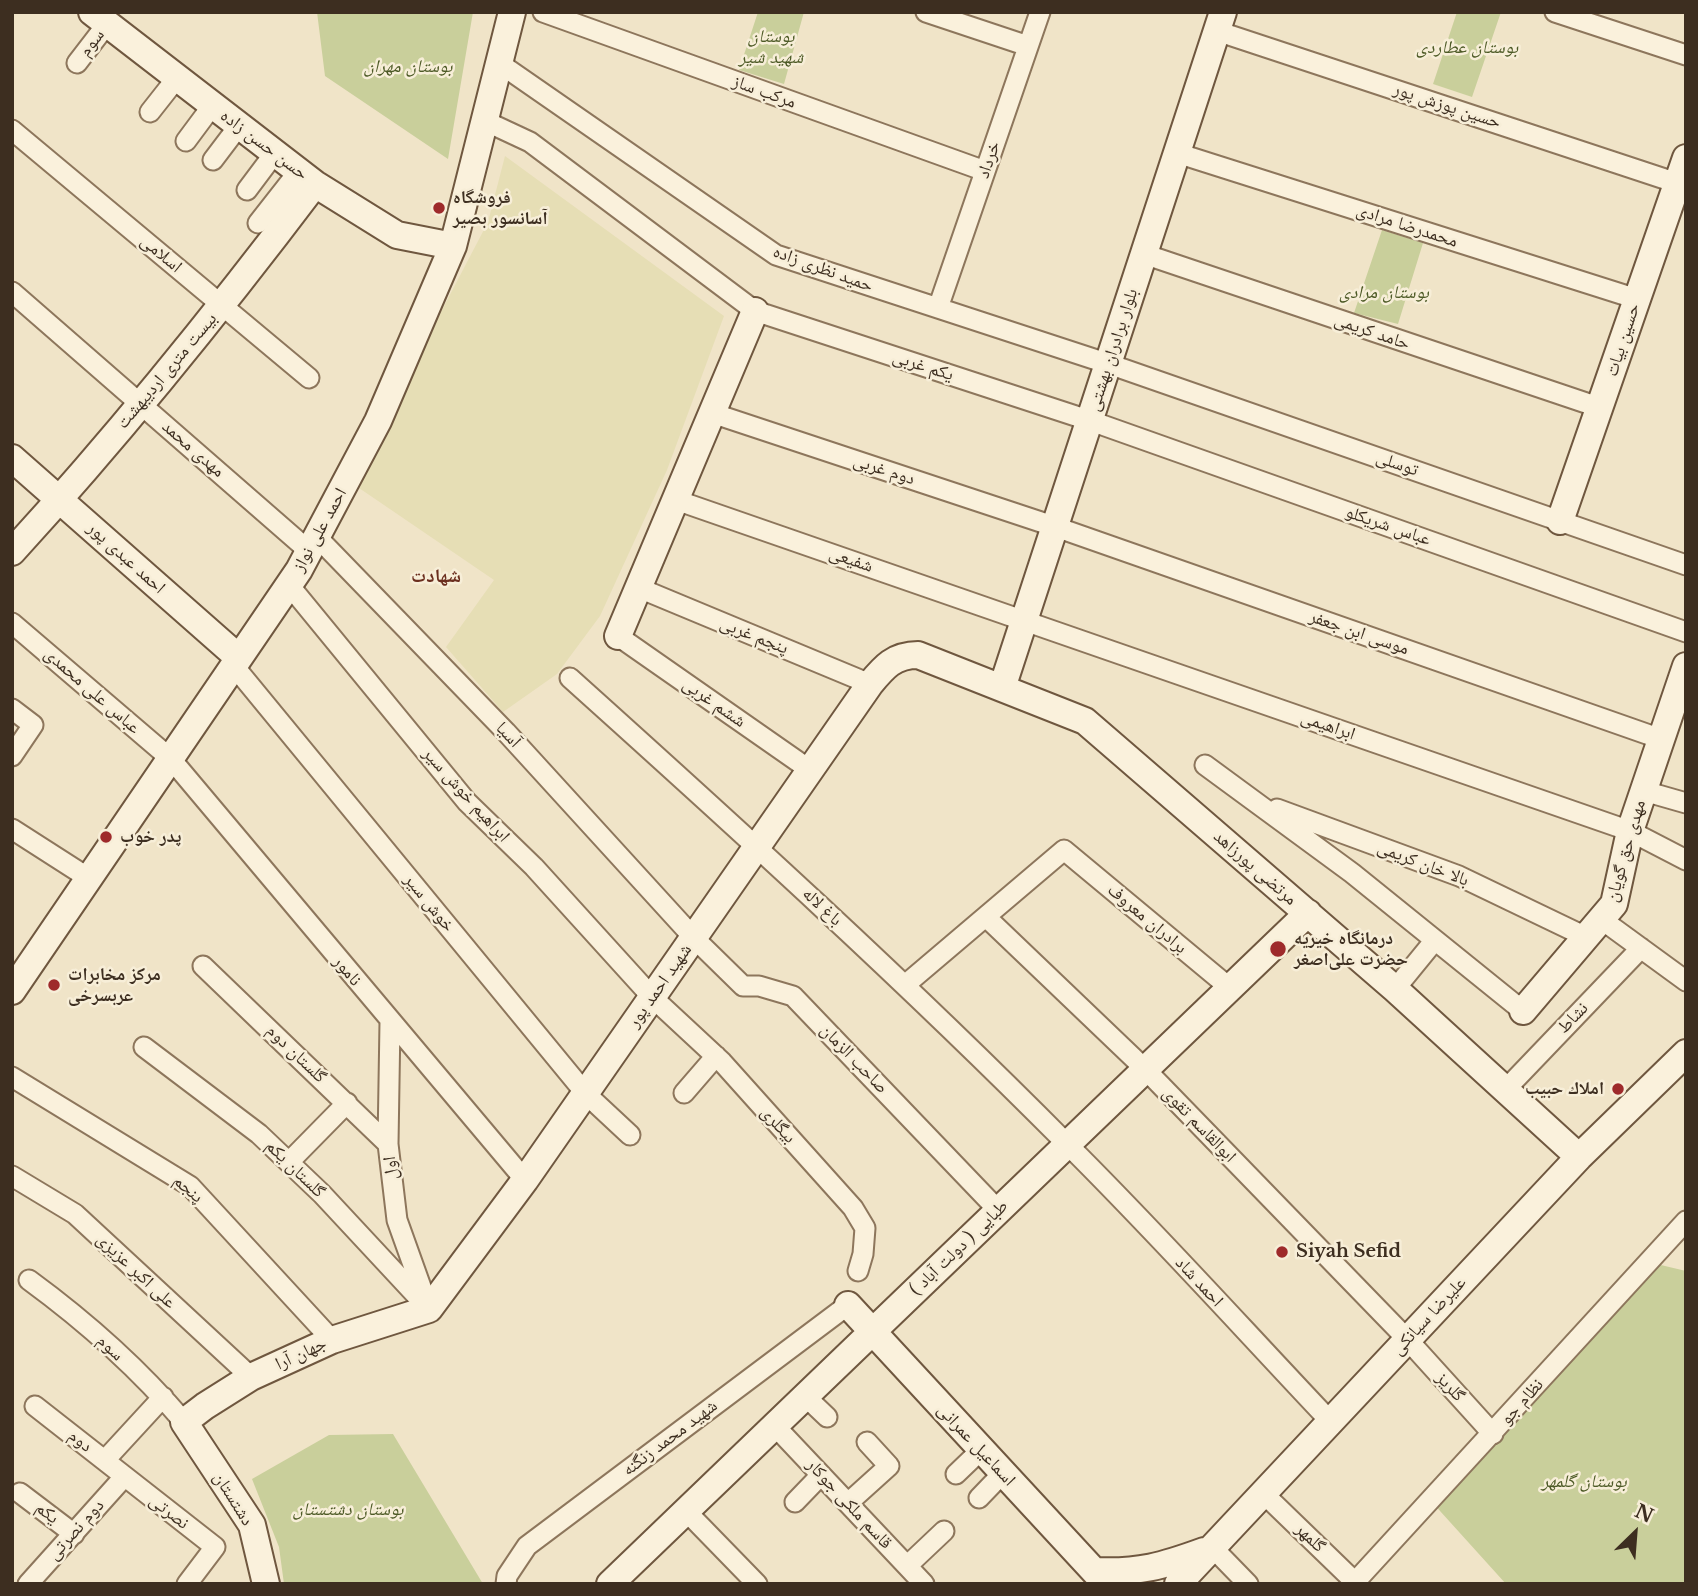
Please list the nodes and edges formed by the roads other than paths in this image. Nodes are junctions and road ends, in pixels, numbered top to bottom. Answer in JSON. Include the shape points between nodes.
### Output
{"nodes":[{"id":1,"x":512,"y":12,"type":"edge"},
{"id":2,"x":543,"y":12,"type":"edge"},
{"id":3,"x":926,"y":12,"type":"edge"},
{"id":4,"x":1040,"y":12,"type":"edge"},
{"id":5,"x":1555,"y":12,"type":"edge"},
{"id":6,"x":99,"y":18,"type":"edge"},
{"id":7,"x":1220,"y":22,"type":"edge"},
{"id":8,"x":1028,"y":46,"type":"junction"},
{"id":9,"x":1686,"y":55,"type":"edge"},
{"id":10,"x":77,"y":63,"type":"dead end"},
{"id":11,"x":499,"y":63,"type":"junction"},
{"id":12,"x":176,"y":79,"type":"junction"},
{"id":13,"x":212,"y":106,"type":"junction"},
{"id":14,"x":150,"y":112,"type":"dead end"},
{"id":15,"x":485,"y":121,"type":"junction"},
{"id":16,"x":238,"y":127,"type":"junction"},
{"id":17,"x":12,"y":130,"type":"edge"},
{"id":18,"x":186,"y":141,"type":"dead end"},
{"id":19,"x":275,"y":153,"type":"junction"},
{"id":20,"x":1177,"y":153,"type":"junction"},
{"id":21,"x":213,"y":160,"type":"dead end"},
{"id":22,"x":1681,"y":170,"type":"edge"},
{"id":23,"x":985,"y":171,"type":"junction"},
{"id":24,"x":307,"y":178,"type":"junction"},
{"id":25,"x":247,"y":191,"type":"dead end"},
{"id":26,"x":258,"y":223,"type":"dead end"},
{"id":27,"x":453,"y":246,"type":"junction"},
{"id":28,"x":1144,"y":254,"type":"junction"},
{"id":29,"x":12,"y":292,"type":"edge"},
{"id":30,"x":1637,"y":299,"type":"junction"},
{"id":31,"x":222,"y":305,"type":"junction"},
{"id":32,"x":938,"y":308,"type":"junction"},
{"id":33,"x":755,"y":311,"type":"junction"},
{"id":34,"x":1109,"y":364,"type":"junction"},
{"id":35,"x":309,"y":379,"type":"dead end"},
{"id":36,"x":140,"y":403,"type":"junction"},
{"id":37,"x":1601,"y":408,"type":"junction"},
{"id":38,"x":712,"y":413,"type":"junction"},
{"id":39,"x":1091,"y":421,"type":"junction"},
{"id":40,"x":12,"y":458,"type":"edge"},
{"id":41,"x":60,"y":499,"type":"junction"},
{"id":42,"x":676,"y":500,"type":"junction"},
{"id":43,"x":1560,"y":521,"type":"junction"},
{"id":44,"x":1056,"y":527,"type":"junction"},
{"id":45,"x":313,"y":544,"type":"junction"},
{"id":46,"x":12,"y":552,"type":"edge"},
{"id":47,"x":1686,"y":565,"type":"edge"},
{"id":48,"x":289,"y":585,"type":"junction"},
{"id":49,"x":639,"y":588,"type":"junction"},
{"id":50,"x":1026,"y":621,"type":"junction"},
{"id":51,"x":12,"y":623,"type":"edge"},
{"id":52,"x":1686,"y":632,"type":"edge"},
{"id":53,"x":618,"y":636,"type":"joint"},
{"id":54,"x":890,"y":661,"type":"joint"},
{"id":55,"x":237,"y":662,"type":"junction"},
{"id":56,"x":1684,"y":676,"type":"edge"},
{"id":57,"x":570,"y":678,"type":"dead end"},
{"id":58,"x":870,"y":684,"type":"junction"},
{"id":59,"x":1002,"y":688,"type":"junction"},
{"id":60,"x":12,"y":709,"type":"edge"},
{"id":61,"x":1661,"y":739,"type":"junction"},
{"id":62,"x":12,"y":756,"type":"edge"},
{"id":63,"x":171,"y":759,"type":"junction"},
{"id":64,"x":1205,"y":765,"type":"dead end"},
{"id":65,"x":810,"y":770,"type":"junction"},
{"id":66,"x":1644,"y":790,"type":"junction"},
{"id":67,"x":1255,"y":801,"type":"junction"},
{"id":68,"x":1686,"y":803,"type":"edge"},
{"id":69,"x":12,"y":829,"type":"edge"},
{"id":70,"x":1630,"y":831,"type":"junction"},
{"id":71,"x":757,"y":845,"type":"junction"},
{"id":72,"x":1686,"y":860,"type":"edge"},
{"id":73,"x":89,"y":879,"type":"junction"},
{"id":74,"x":1308,"y":914,"type":"junction"},
{"id":75,"x":986,"y":917,"type":"junction"},
{"id":76,"x":1594,"y":928,"type":"junction"},
{"id":77,"x":694,"y":938,"type":"junction"},
{"id":78,"x":1435,"y":940,"type":"junction"},
{"id":79,"x":1642,"y":948,"type":"junction"},
{"id":80,"x":203,"y":966,"type":"dead end"},
{"id":81,"x":1686,"y":981,"type":"edge"},
{"id":82,"x":15,"y":983,"type":"edge"},
{"id":83,"x":905,"y":985,"type":"junction"},
{"id":84,"x":1230,"y":988,"type":"junction"},
{"id":85,"x":1395,"y":989,"type":"junction"},
{"id":86,"x":652,"y":997,"type":"junction"},
{"id":87,"x":1523,"y":1011,"type":"joint"},
{"id":88,"x":390,"y":1022,"type":"junction"},
{"id":89,"x":144,"y":1047,"type":"dead end"},
{"id":90,"x":1686,"y":1053,"type":"edge"},
{"id":91,"x":716,"y":1056,"type":"junction"},
{"id":92,"x":1146,"y":1069,"type":"junction"},
{"id":93,"x":12,"y":1077,"type":"edge"},
{"id":94,"x":1506,"y":1089,"type":"junction"},
{"id":95,"x":684,"y":1093,"type":"dead end"},
{"id":96,"x":586,"y":1094,"type":"junction"},
{"id":97,"x":347,"y":1104,"type":"junction"},
{"id":98,"x":630,"y":1135,"type":"dead end"},
{"id":99,"x":1067,"y":1143,"type":"junction"},
{"id":100,"x":388,"y":1144,"type":"junction"},
{"id":101,"x":1579,"y":1157,"type":"junction"},
{"id":102,"x":289,"y":1162,"type":"junction"},
{"id":103,"x":12,"y":1177,"type":"edge"},
{"id":104,"x":525,"y":1180,"type":"junction"},
{"id":105,"x":998,"y":1210,"type":"junction"},
{"id":106,"x":1686,"y":1221,"type":"edge"},
{"id":107,"x":858,"y":1271,"type":"dead end"},
{"id":108,"x":29,"y":1280,"type":"dead end"},
{"id":109,"x":848,"y":1305,"type":"joint"},
{"id":110,"x":429,"y":1309,"type":"junction"},
{"id":111,"x":872,"y":1333,"type":"junction"},
{"id":112,"x":1406,"y":1339,"type":"junction"},
{"id":113,"x":332,"y":1340,"type":"junction"},
{"id":114,"x":251,"y":1377,"type":"junction"},
{"id":115,"x":805,"y":1396,"type":"junction"},
{"id":116,"x":163,"y":1397,"type":"junction"},
{"id":117,"x":34,"y":1406,"type":"dead end"},
{"id":118,"x":827,"y":1417,"type":"dead end"},
{"id":119,"x":1330,"y":1421,"type":"junction"},
{"id":120,"x":184,"y":1422,"type":"junction"},
{"id":121,"x":774,"y":1425,"type":"junction"},
{"id":122,"x":1493,"y":1434,"type":"junction"},
{"id":123,"x":867,"y":1443,"type":"dead end"},
{"id":124,"x":981,"y":1451,"type":"junction"},
{"id":125,"x":105,"y":1461,"type":"junction"},
{"id":126,"x":1003,"y":1473,"type":"junction"},
{"id":127,"x":956,"y":1474,"type":"dead end"},
{"id":128,"x":821,"y":1475,"type":"junction"},
{"id":129,"x":124,"y":1477,"type":"junction"},
{"id":130,"x":20,"y":1493,"type":"dead end"},
{"id":131,"x":1263,"y":1493,"type":"junction"},
{"id":132,"x":979,"y":1498,"type":"dead end"},
{"id":133,"x":795,"y":1503,"type":"dead end"},
{"id":134,"x":848,"y":1503,"type":"junction"},
{"id":135,"x":685,"y":1510,"type":"junction"},
{"id":136,"x":944,"y":1531,"type":"dead end"},
{"id":137,"x":74,"y":1534,"type":"junction"},
{"id":138,"x":1213,"y":1548,"type":"junction"},
{"id":139,"x":907,"y":1566,"type":"junction"},
{"id":140,"x":1094,"y":1580,"type":"edge"},
{"id":141,"x":1356,"y":1583,"type":"edge"},
{"id":142,"x":28,"y":1584,"type":"edge"},
{"id":143,"x":187,"y":1584,"type":"edge"},
{"id":144,"x":266,"y":1584,"type":"edge"},
{"id":145,"x":506,"y":1584,"type":"edge"},
{"id":146,"x":610,"y":1584,"type":"edge"},
{"id":147,"x":757,"y":1584,"type":"edge"},
{"id":148,"x":925,"y":1584,"type":"edge"},
{"id":149,"x":1178,"y":1584,"type":"edge"},
{"id":150,"x":1248,"y":1584,"type":"edge"}],
"edges":[{"from":1,"to":11,"type":"street","name":"احمد علی نواز"},
{"from":2,"to":23,"type":"street","name":"مرکب ساز"},
{"from":3,"to":8,"type":"street"},
{"from":4,"to":8,"type":"street","name":"خرداد"},
{"from":5,"to":9,"type":"street"},
{"from":6,"to":10,"type":"street","name":"سوم"},
{"from":6,"to":12,"type":"street","name":"حسن حسن زاده"},
{"from":7,"to":20,"type":"street","name":"بلوار برادران بهشتی"},
{"from":7,"to":22,"type":"street","name":"حسین پوزش پور"},
{"from":8,"to":23,"type":"street","name":"خرداد"},
{"from":11,"to":15,"type":"street","name":"احمد علی نواز"},
{"from":11,"to":32,"type":"street","name":"حمید نظری زاده","via":[[776,255]]},
{"from":12,"to":13,"type":"street","name":"حسن حسن زاده"},
{"from":12,"to":14,"type":"street"},
{"from":13,"to":16,"type":"street","name":"حسن حسن زاده"},
{"from":13,"to":18,"type":"street"},
{"from":15,"to":27,"type":"street","name":"احمد علی نواز"},
{"from":15,"to":33,"type":"street","name":"یکم غربی","via":[[530,142]]},
{"from":16,"to":19,"type":"street","name":"حسن حسن زاده"},
{"from":16,"to":21,"type":"street"},
{"from":17,"to":31,"type":"street","name":"اسلامی"},
{"from":19,"to":24,"type":"street","name":"حسن حسن زاده"},
{"from":19,"to":25,"type":"street"},
{"from":20,"to":28,"type":"street","name":"بلوار برادران بهشتی"},
{"from":20,"to":30,"type":"street","name":"محمدرضا مرادی"},
{"from":22,"to":30,"type":"street","name":"حسین بیات"},
{"from":23,"to":32,"type":"street","name":"خرداد"},
{"from":24,"to":26,"type":"street"},
{"from":24,"to":27,"type":"street","name":"حسن حسن زاده","via":[[397,235]]},
{"from":24,"to":31,"type":"street","name":"بیست متری اردیبهشت"},
{"from":27,"to":45,"type":"street","name":"احمد علی نواز","via":[[378,421]]},
{"from":28,"to":34,"type":"street","name":"بلوار برادران بهشتی"},
{"from":28,"to":37,"type":"street","name":"حامد کریمی"},
{"from":29,"to":36,"type":"street","name":"مهدی محمد"},
{"from":30,"to":37,"type":"street","name":"حسین بیات"},
{"from":31,"to":35,"type":"street","name":"اسلامی"},
{"from":31,"to":36,"type":"street","name":"بیست متری اردیبهشت"},
{"from":32,"to":34,"type":"street","name":"حمید نظری زاده"},
{"from":33,"to":38,"type":"street"},
{"from":33,"to":39,"type":"street","name":"یکم غربی"},
{"from":34,"to":39,"type":"street","name":"بلوار برادران بهشتی"},
{"from":34,"to":43,"type":"street","name":"توسلی"},
{"from":36,"to":41,"type":"street","name":"بیست متری اردیبهشت"},
{"from":36,"to":45,"type":"street","name":"مهدی محمد"},
{"from":37,"to":43,"type":"street","name":"حسین بیات"},
{"from":38,"to":42,"type":"street"},
{"from":38,"to":44,"type":"street","name":"دوم غربی"},
{"from":39,"to":44,"type":"street","name":"بلوار برادران بهشتی"},
{"from":39,"to":52,"type":"street","name":"عباس شریکلو"},
{"from":40,"to":41,"type":"street","name":"احمد عبدی پور"},
{"from":41,"to":46,"type":"street","name":"بیست متری اردیبهشت"},
{"from":41,"to":55,"type":"street","name":"احمد عبدی پور"},
{"from":42,"to":49,"type":"street"},
{"from":42,"to":50,"type":"street","name":"شفیعی"},
{"from":43,"to":47,"type":"street","name":"توسلی"},
{"from":44,"to":50,"type":"street","name":"بلوار برادران بهشتی"},
{"from":44,"to":61,"type":"street","name":"موسی ابن جعفر"},
{"from":45,"to":48,"type":"street","name":"احمد علی نواز"},
{"from":45,"to":77,"type":"street","name":"آسیا","via":[[506,732]]},
{"from":48,"to":55,"type":"street","name":"احمد علی نواز"},
{"from":48,"to":86,"type":"street","name":"ابراهیم خوش سیر","via":[[467,802],[534,867]]},
{"from":49,"to":53,"type":"street"},
{"from":49,"to":58,"type":"street","name":"پنجم غربی"},
{"from":50,"to":59,"type":"street","name":"بلوار برادران بهشتی"},
{"from":50,"to":70,"type":"street","name":"ابراهیمی"},
{"from":51,"to":63,"type":"street","name":"عباس علی محمدی"},
{"from":53,"to":65,"type":"street","name":"ششم غربی"},
{"from":54,"to":58,"type":"street","name":"شهید احمد پور"},
{"from":54,"to":59,"type":"street","name":"مرتضی پورزاهد","via":[[918,655]]},
{"from":55,"to":63,"type":"street","name":"احمد علی نواز"},
{"from":55,"to":96,"type":"street","name":"خوش سیر"},
{"from":56,"to":61,"type":"street","name":"مهدی حق گویان"},
{"from":57,"to":71,"type":"street","name":"باغ لاله"},
{"from":58,"to":65,"type":"street","name":"شهید احمد پور"},
{"from":59,"to":74,"type":"street","name":"مرتضی پورزاهد","via":[[1085,721]]},
{"from":60,"to":62,"type":"street","via":[[33,725]]},
{"from":61,"to":66,"type":"street","name":"مهدی حق گویان"},
{"from":63,"to":73,"type":"street","name":"احمد علی نواز"},
{"from":63,"to":88,"type":"street","name":"نامور"},
{"from":64,"to":67,"type":"street","name":"بالا خان کریمی"},
{"from":65,"to":71,"type":"street","name":"شهید احمد پور"},
{"from":66,"to":68,"type":"street"},
{"from":66,"to":70,"type":"street","name":"مهدی حق گویان"},
{"from":67,"to":76,"type":"street","name":"بالا خان کریمی"},
{"from":67,"to":78,"type":"street","name":"بالا خان کریمی"},
{"from":69,"to":73,"type":"street"},
{"from":70,"to":72,"type":"street","name":"ابراهیمی"},
{"from":70,"to":76,"type":"street","name":"مهدی حق گویان","via":[[1614,904]]},
{"from":71,"to":77,"type":"street","name":"شهید احمد پور"},
{"from":71,"to":83,"type":"street","name":"باغ لاله"},
{"from":73,"to":82,"type":"street","name":"احمد علی نواز"},
{"from":74,"to":84,"type":"street","name":"طبایی ( دولت آباد )"},
{"from":74,"to":85,"type":"street","name":"مرتضی پورزاهد"},
{"from":75,"to":83,"type":"street"},
{"from":75,"to":84,"type":"street","name":"برادران معروف","via":[[1064,850]]},
{"from":75,"to":92,"type":"street","name":"ابوالقاسم تقوی"},
{"from":76,"to":79,"type":"street","name":"بالا خان کریمی"},
{"from":76,"to":87,"type":"street","name":"مهدی حق گویان"},
{"from":77,"to":86,"type":"street","name":"شهید احمد پور"},
{"from":77,"to":105,"type":"street","name":"صاحب الزمان","via":[[743,986],[793,996]]},
{"from":78,"to":85,"type":"street"},
{"from":78,"to":87,"type":"street","name":"بالا خان کریمی"},
{"from":79,"to":81,"type":"street","name":"بالا خان کریمی"},
{"from":79,"to":94,"type":"street","name":"نشاط"},
{"from":80,"to":97,"type":"street","name":"گلستان دوم"},
{"from":83,"to":99,"type":"street","name":"باغ لاله"},
{"from":84,"to":92,"type":"street","name":"طبایی ( دولت آباد )"},
{"from":85,"to":94,"type":"street","name":"مرتضی پورزاهد"},
{"from":86,"to":91,"type":"street","name":"بیگلری"},
{"from":86,"to":96,"type":"street","name":"شهید احمد پور"},
{"from":88,"to":100,"type":"street","name":"اول"},
{"from":88,"to":104,"type":"street","name":"نامور"},
{"from":89,"to":102,"type":"street","name":"گلستان یکم"},
{"from":90,"to":101,"type":"street","name":"علیرضا سیانکی"},
{"from":91,"to":95,"type":"street"},
{"from":91,"to":107,"type":"street","name":"بیگلری","via":[[853,1208],[866,1228]]},
{"from":92,"to":99,"type":"street","name":"طبایی ( دولت آباد )"},
{"from":92,"to":112,"type":"street","name":"ابوالقاسم تقوی"},
{"from":93,"to":113,"type":"street","name":"پنجم","via":[[190,1186]]},
{"from":94,"to":101,"type":"street","name":"مرتضی پورزاهد"},
{"from":96,"to":98,"type":"street","name":"خوش سیر"},
{"from":96,"to":104,"type":"street","name":"شهید احمد پور"},
{"from":97,"to":100,"type":"street","name":"گلستان دوم"},
{"from":97,"to":102,"type":"street"},
{"from":99,"to":105,"type":"street","name":"طبایی ( دولت آباد )"},
{"from":99,"to":119,"type":"street","name":"احمد شاد"},
{"from":100,"to":110,"type":"street","name":"اول","via":[[397,1220]]},
{"from":101,"to":112,"type":"street","name":"علیرضا سیانکی"},
{"from":102,"to":110,"type":"street","name":"گلستان یکم"},
{"from":103,"to":114,"type":"street","name":"علی اکبر عزیزی","via":[[75,1214]]},
{"from":104,"to":110,"type":"street","name":"شهید احمد پور"},
{"from":105,"to":111,"type":"street","name":"طبایی ( دولت آباد )"},
{"from":106,"to":122,"type":"street","name":"نظام جو"},
{"from":108,"to":116,"type":"street","name":"سوم","via":[[67,1308]]},
{"from":109,"to":111,"type":"street","name":"اسماعیل عمرانی"},
{"from":109,"to":145,"type":"street","name":"شهید محمد زنگنه","via":[[527,1546]]},
{"from":110,"to":113,"type":"street","name":"جهان آرا"},
{"from":111,"to":115,"type":"street","name":"طبایی ( دولت آباد )"},
{"from":111,"to":124,"type":"street","name":"اسماعیل عمرانی"},
{"from":112,"to":119,"type":"street","name":"علیرضا سیانکی"},
{"from":112,"to":122,"type":"street","name":"گلریز"},
{"from":113,"to":114,"type":"street","name":"جهان آرا"},
{"from":114,"to":120,"type":"street","name":"جهان آرا"},
{"from":115,"to":118,"type":"street"},
{"from":115,"to":121,"type":"street","name":"طبایی ( دولت آباد )"},
{"from":116,"to":120,"type":"street","name":"سوم"},
{"from":116,"to":125,"type":"street"},
{"from":117,"to":125,"type":"street","name":"دوم"},
{"from":119,"to":131,"type":"street","name":"علیرضا سیانکی"},
{"from":120,"to":144,"type":"street","name":"دشتستان","via":[[252,1525]]},
{"from":121,"to":128,"type":"street","name":"قاسم ملکی جوکار"},
{"from":121,"to":135,"type":"street","name":"طبایی ( دولت آباد )"},
{"from":122,"to":141,"type":"street","name":"نظام جو"},
{"from":123,"to":134,"type":"street","via":[[889,1466]]},
{"from":124,"to":126,"type":"street","name":"اسماعیل عمرانی"},
{"from":124,"to":127,"type":"street"},
{"from":125,"to":129,"type":"street","name":"دوم"},
{"from":126,"to":132,"type":"street"},
{"from":126,"to":140,"type":"street","name":"اسماعیل عمرانی"},
{"from":128,"to":133,"type":"street"},
{"from":128,"to":134,"type":"street","name":"قاسم ملکی جوکار"},
{"from":129,"to":137,"type":"street","name":"دوم نصرتی"},
{"from":129,"to":143,"type":"street","name":"نصرتی","via":[[215,1547]]},
{"from":130,"to":137,"type":"street","name":"یکم"},
{"from":131,"to":138,"type":"street","name":"علیرضا سیانکی"},
{"from":131,"to":141,"type":"street","name":"گلمهر"},
{"from":134,"to":139,"type":"street","name":"قاسم ملکی جوکار"},
{"from":135,"to":146,"type":"street","name":"طبایی ( دولت آباد )"},
{"from":135,"to":147,"type":"street"},
{"from":136,"to":139,"type":"street"},
{"from":137,"to":142,"type":"street","name":"دوم نصرتی"},
{"from":138,"to":140,"type":"street","via":[[1159,1567]]},
{"from":138,"to":149,"type":"street","name":"علیرضا سیانکی"},
{"from":138,"to":150,"type":"street"},
{"from":139,"to":148,"type":"street","name":"قاسم ملکی جوکار"}]}
